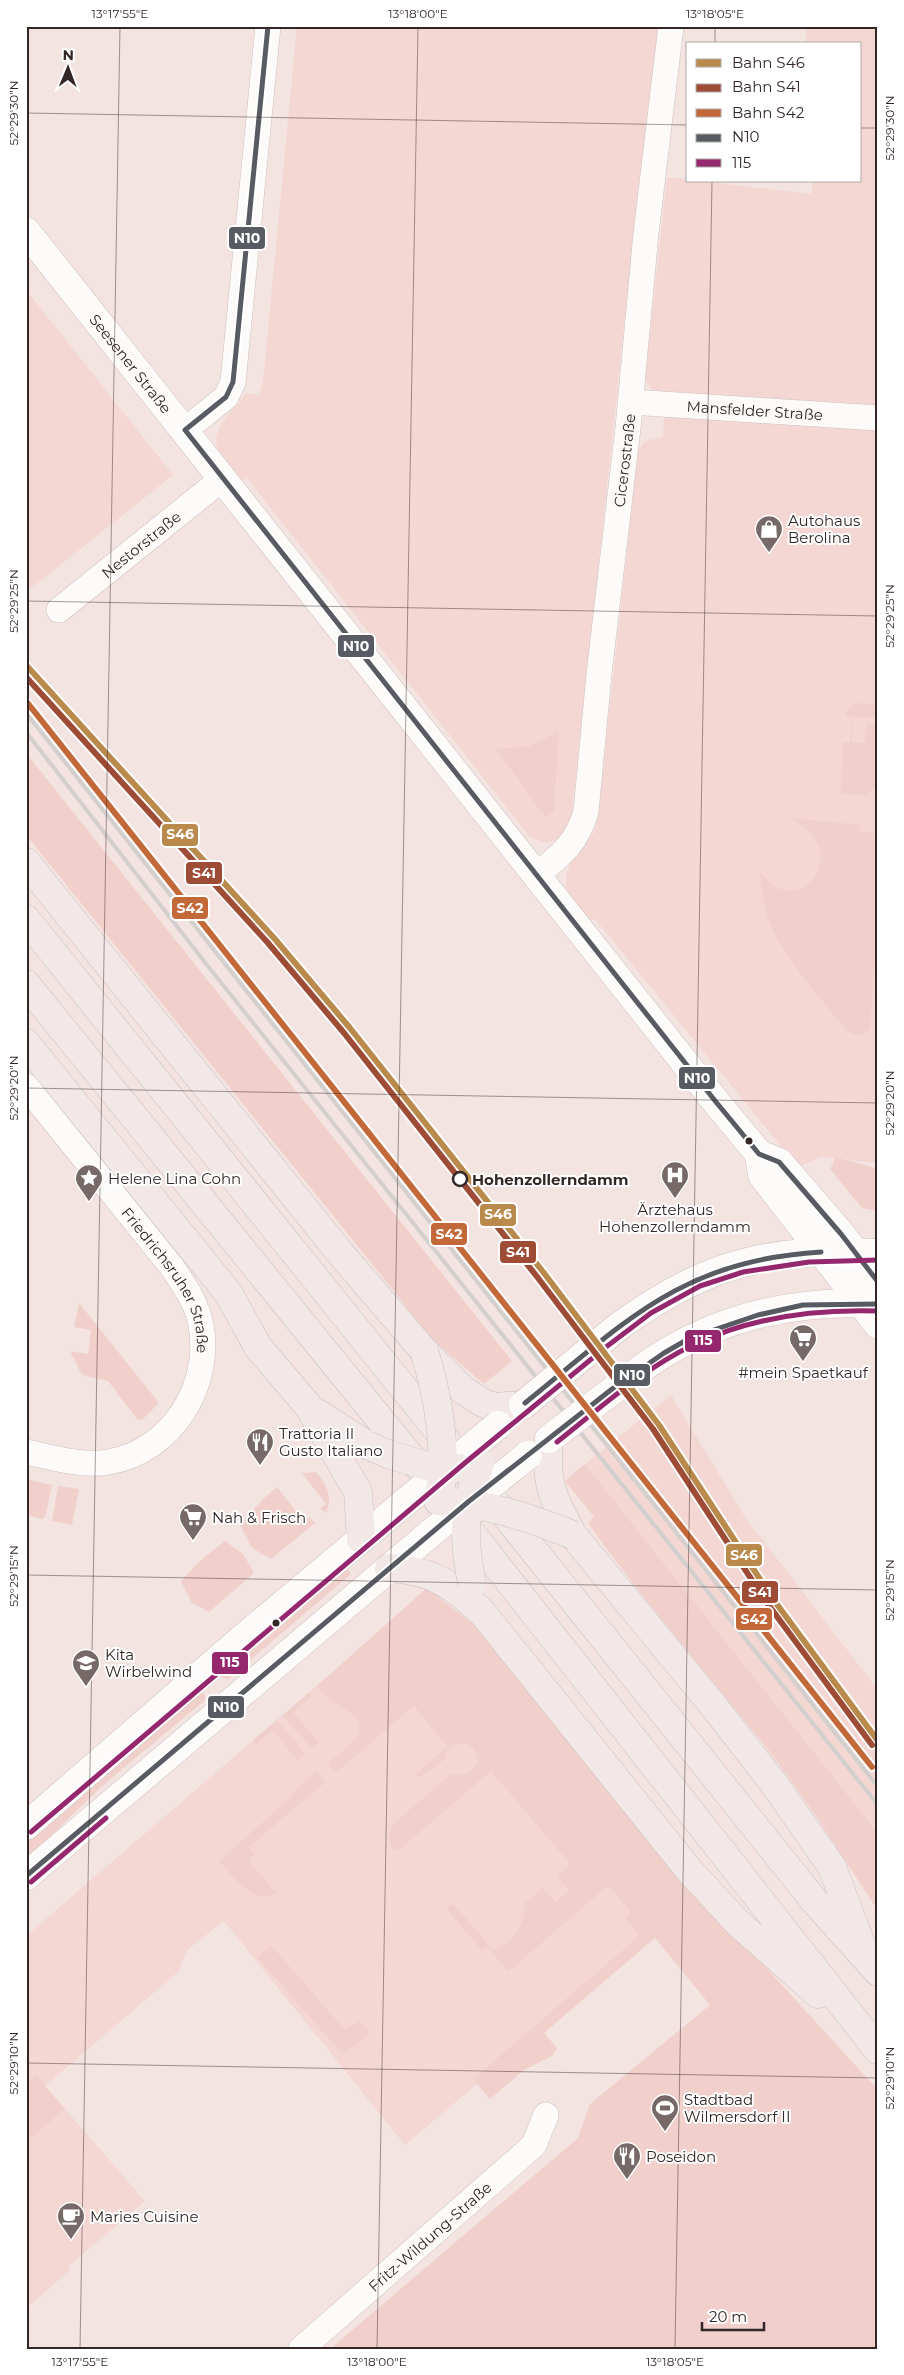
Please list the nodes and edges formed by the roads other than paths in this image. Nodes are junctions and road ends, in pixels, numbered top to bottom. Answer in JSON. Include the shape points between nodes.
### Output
{"nodes":[{"id":1,"x":268,"y":26,"type":"edge"},
{"id":2,"x":671,"y":26,"type":"edge"},
{"id":3,"x":26,"y":230,"type":"edge"},
{"id":4,"x":631,"y":402,"type":"junction"},
{"id":5,"x":878,"y":418,"type":"edge"},
{"id":6,"x":185,"y":430,"type":"junction"},
{"id":7,"x":222,"y":479,"type":"junction"},
{"id":8,"x":59,"y":610,"type":"dead end"},
{"id":9,"x":26,"y":862,"type":"edge"},
{"id":10,"x":537,"y":875,"type":"junction"},
{"id":11,"x":26,"y":919,"type":"edge"},
{"id":12,"x":26,"y":984,"type":"edge"},
{"id":13,"x":26,"y":1043,"type":"edge"},
{"id":14,"x":26,"y":1086,"type":"edge"},
{"id":15,"x":759,"y":1154,"type":"junction"},
{"id":16,"x":821,"y":1252,"type":"junction"},
{"id":17,"x":866,"y":1253,"type":"edge"},
{"id":18,"x":878,"y":1282,"type":"edge"},
{"id":19,"x":869,"y":1304,"type":"edge"},
{"id":20,"x":878,"y":1325,"type":"edge"},
{"id":21,"x":424,"y":1351,"type":"junction"},
{"id":22,"x":522,"y":1405,"type":"junction"},
{"id":23,"x":309,"y":1407,"type":"junction"},
{"id":24,"x":498,"y":1425,"type":"junction"},
{"id":25,"x":539,"y":1447,"type":"junction"},
{"id":26,"x":26,"y":1452,"type":"edge"},
{"id":27,"x":480,"y":1463,"type":"junction"},
{"id":28,"x":443,"y":1471,"type":"junction"},
{"id":29,"x":409,"y":1499,"type":"junction"},
{"id":30,"x":438,"y":1501,"type":"junction"},
{"id":31,"x":468,"y":1502,"type":"junction"},
{"id":32,"x":432,"y":1532,"type":"junction"},
{"id":33,"x":572,"y":1535,"type":"junction"},
{"id":34,"x":361,"y":1539,"type":"junction"},
{"id":35,"x":389,"y":1568,"type":"junction"},
{"id":36,"x":481,"y":1612,"type":"junction"},
{"id":37,"x":26,"y":1826,"type":"edge"},
{"id":38,"x":26,"y":1876,"type":"edge"},
{"id":39,"x":872,"y":1966,"type":"edge"},
{"id":40,"x":873,"y":2044,"type":"edge"},
{"id":41,"x":546,"y":2115,"type":"dead end"},
{"id":42,"x":301,"y":2349,"type":"edge"}],
"edges":[{"from":1,"to":6,"type":"street","via":[[233,382],[226,398]]},
{"from":2,"to":4,"type":"street","name":"Cicerostraße","via":[[646,232]]},
{"from":3,"to":6,"type":"main road","name":"Seesener Straße"},
{"from":4,"to":5,"type":"street","name":"Mansfelder Straße"},
{"from":4,"to":10,"type":"street","name":"Cicerostraße","via":[[586,812],[580,832],[564,852]]},
{"from":6,"to":7,"type":"main road","name":"Seesener Straße"},
{"from":7,"to":8,"type":"street","name":"Nestorstraße"},
{"from":7,"to":10,"type":"main road","name":"Seesener Straße"},
{"from":9,"to":21,"type":"highway","via":[[341,1254]]},
{"from":10,"to":15,"type":"main road","name":"Seesener Straße"},
{"from":11,"to":39,"type":"highway","via":[[811,1896]]},
{"from":12,"to":40,"type":"highway","via":[[493,1559]]},
{"from":13,"to":23,"type":"highway","via":[[229,1294],[258,1347]]},
{"from":14,"to":26,"type":"street","name":"Friedrichsruher Straße","via":[[186,1288],[201,1323],[202,1361],[192,1399],[181,1417],[145,1448],[108,1462],[67,1461]]},
{"from":15,"to":16,"type":"main road","name":"Seesener Straße","via":[[762,1175]]},
{"from":15,"to":17,"type":"main road","name":"Seesener Straße","via":[[779,1162]]},
{"from":16,"to":17,"type":"main road"},
{"from":16,"to":19,"type":"main road","name":"Seesener Straße"},
{"from":16,"to":22,"type":"main road","bridge":true,"via":[[785,1255],[724,1268],[664,1295],[618,1327]]},
{"from":17,"to":18,"type":"main road","name":"Seesener Straße"},
{"from":19,"to":20,"type":"main road","name":"Seesener Straße"},
{"from":19,"to":25,"type":"main road","bridge":true,"via":[[803,1305],[753,1316],[690,1338],[645,1366]]},
{"from":21,"to":22,"type":"highway","via":[[482,1404],[494,1407]]},
{"from":21,"to":28,"type":"highway","bridge":true,"via":[[436,1402]]},
{"from":22,"to":24,"type":"main road"},
{"from":23,"to":28,"type":"highway","bridge":true,"via":[[367,1445]]},
{"from":23,"to":34,"type":"highway","via":[[358,1492]]},
{"from":24,"to":27,"type":"highway","bridge":true},
{"from":24,"to":28,"type":"main road","bridge":true},
{"from":25,"to":27,"type":"highway"},
{"from":25,"to":31,"type":"main road","bridge":true},
{"from":25,"to":33,"type":"highway","via":[[547,1462],[548,1483],[554,1499]]},
{"from":27,"to":28,"type":"highway","bridge":true},
{"from":27,"to":31,"type":"highway","bridge":true},
{"from":28,"to":29,"type":"main road","bridge":true},
{"from":28,"to":30,"type":"highway","bridge":true},
{"from":29,"to":30,"type":"highway"},
{"from":29,"to":34,"type":"main road"},
{"from":30,"to":31,"type":"highway","bridge":true},
{"from":30,"to":32,"type":"highway"},
{"from":31,"to":32,"type":"main road","bridge":true},
{"from":31,"to":33,"type":"highway","bridge":true,"via":[[527,1517]]},
{"from":31,"to":36,"type":"highway","bridge":true,"via":[[465,1530],[472,1584]]},
{"from":32,"to":35,"type":"main road"},
{"from":33,"to":39,"type":"highway","via":[[716,1709],[786,1800],[832,1868]]},
{"from":34,"to":37,"type":"main road"},
{"from":35,"to":36,"type":"highway","via":[[414,1570],[450,1585]]},
{"from":35,"to":38,"type":"main road"},
{"from":36,"to":40,"type":"highway","via":[[689,1870],[738,1923]]},
{"from":41,"to":42,"type":"street","name":"Fritz-Wildung-Straße","via":[[534,2145]]}]}
